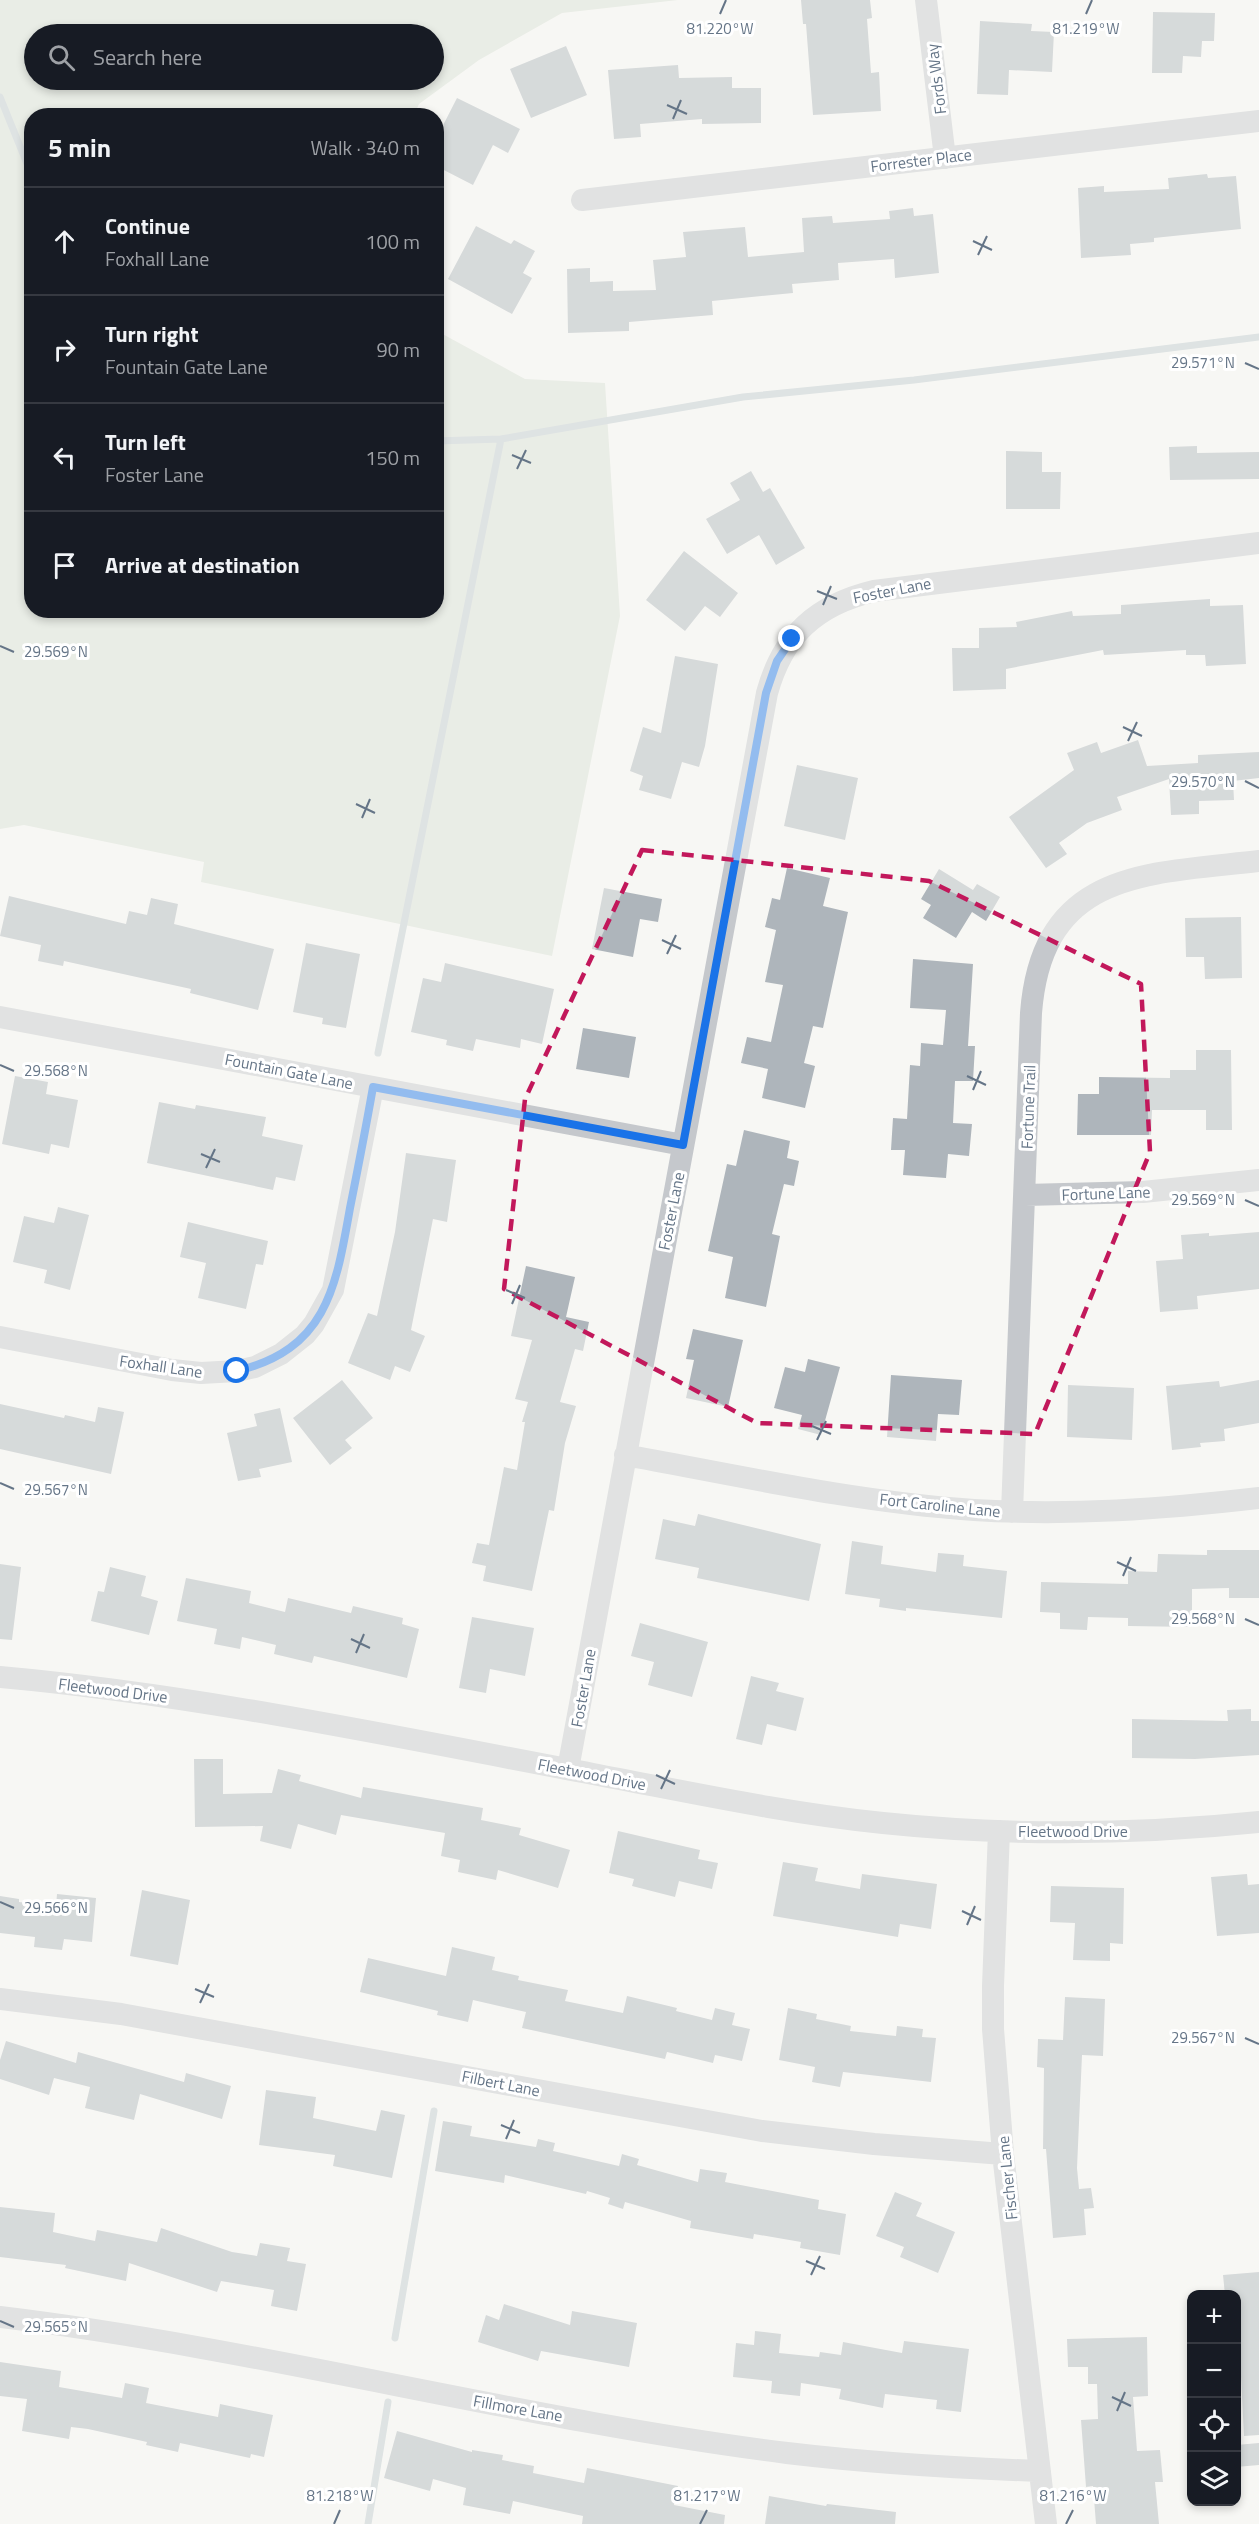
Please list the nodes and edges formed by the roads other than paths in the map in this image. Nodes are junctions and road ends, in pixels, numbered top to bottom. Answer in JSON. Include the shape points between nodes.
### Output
{"nodes":[{"id":1,"x":927,"y":0,"type":"edge"},
{"id":2,"x":1259,"y":121,"type":"edge"},
{"id":3,"x":945,"y":158,"type":"junction"},
{"id":4,"x":582,"y":200,"type":"dead end"},
{"id":5,"x":1259,"y":543,"type":"edge"},
{"id":6,"x":1259,"y":861,"type":"edge"},
{"id":7,"x":0,"y":1017,"type":"edge"},
{"id":8,"x":373,"y":1087,"type":"junction"},
{"id":9,"x":683,"y":1145,"type":"junction"},
{"id":10,"x":1259,"y":1180,"type":"edge"},
{"id":11,"x":1024,"y":1195,"type":"junction"},
{"id":12,"x":0,"y":1337,"type":"edge"},
{"id":13,"x":625,"y":1455,"type":"junction"},
{"id":14,"x":1259,"y":1498,"type":"edge"},
{"id":15,"x":1012,"y":1512,"type":"junction"},
{"id":16,"x":0,"y":1677,"type":"edge"},
{"id":17,"x":568,"y":1769,"type":"junction"},
{"id":18,"x":1259,"y":1821,"type":"edge"},
{"id":19,"x":999,"y":1831,"type":"junction"},
{"id":20,"x":0,"y":1999,"type":"edge"},
{"id":21,"x":1003,"y":2154,"type":"junction"},
{"id":22,"x":0,"y":2317,"type":"edge"},
{"id":23,"x":1040,"y":2471,"type":"junction"},
{"id":24,"x":1046,"y":2524,"type":"edge"}],
"edges":[{"from":1,"to":3,"type":"street","name":"Fords Way"},
{"from":2,"to":3,"type":"street","name":"Forrester Place"},
{"from":3,"to":4,"type":"street","name":"Forrester Place"},
{"from":5,"to":9,"type":"street","name":"Foster Lane","via":[[874,591],[827,607],[802,628],[777,661],[766,693]]},
{"from":6,"to":11,"type":"street","name":"Fortune Trail","via":[[1148,875],[1116,883],[1086,899],[1059,926],[1042,957],[1032,996]]},
{"from":7,"to":8,"type":"street","name":"Fountain Gate Lane"},
{"from":8,"to":9,"type":"street","name":"Fountain Gate Lane"},
{"from":8,"to":12,"type":"street","name":"Foxhall Lane","via":[[333,1290],[314,1324],[281,1354],[246,1369],[201,1373]]},
{"from":9,"to":13,"type":"street","name":"Foster Lane"},
{"from":10,"to":11,"type":"street","name":"Fortune Lane","via":[[1143,1192]]},
{"from":11,"to":15,"type":"street","name":"Fortune Trail"},
{"from":13,"to":15,"type":"street","name":"Fort Caroline Lane","via":[[869,1498]]},
{"from":13,"to":17,"type":"street","name":"Foster Lane"},
{"from":14,"to":15,"type":"street","name":"Fort Caroline Lane","via":[[1114,1511]]},
{"from":16,"to":17,"type":"street","name":"Fleetwood Drive","via":[[160,1695]]},
{"from":17,"to":19,"type":"street","name":"Fleetwood Drive","via":[[798,1812],[881,1823]]},
{"from":18,"to":19,"type":"street","name":"Fleetwood Drive","via":[[1135,1831]]},
{"from":19,"to":21,"type":"street","name":"Fischer Lane","via":[[993,2029]]},
{"from":20,"to":21,"type":"street","name":"Filbert Lane","via":[[121,2014],[762,2131]]},
{"from":21,"to":23,"type":"street","name":"Fischer Lane"},
{"from":22,"to":23,"type":"street","name":"Fillmore Lane","via":[[140,2338],[723,2444],[897,2464]]},
{"from":23,"to":24,"type":"street","name":"Fischer Lane"}]}
